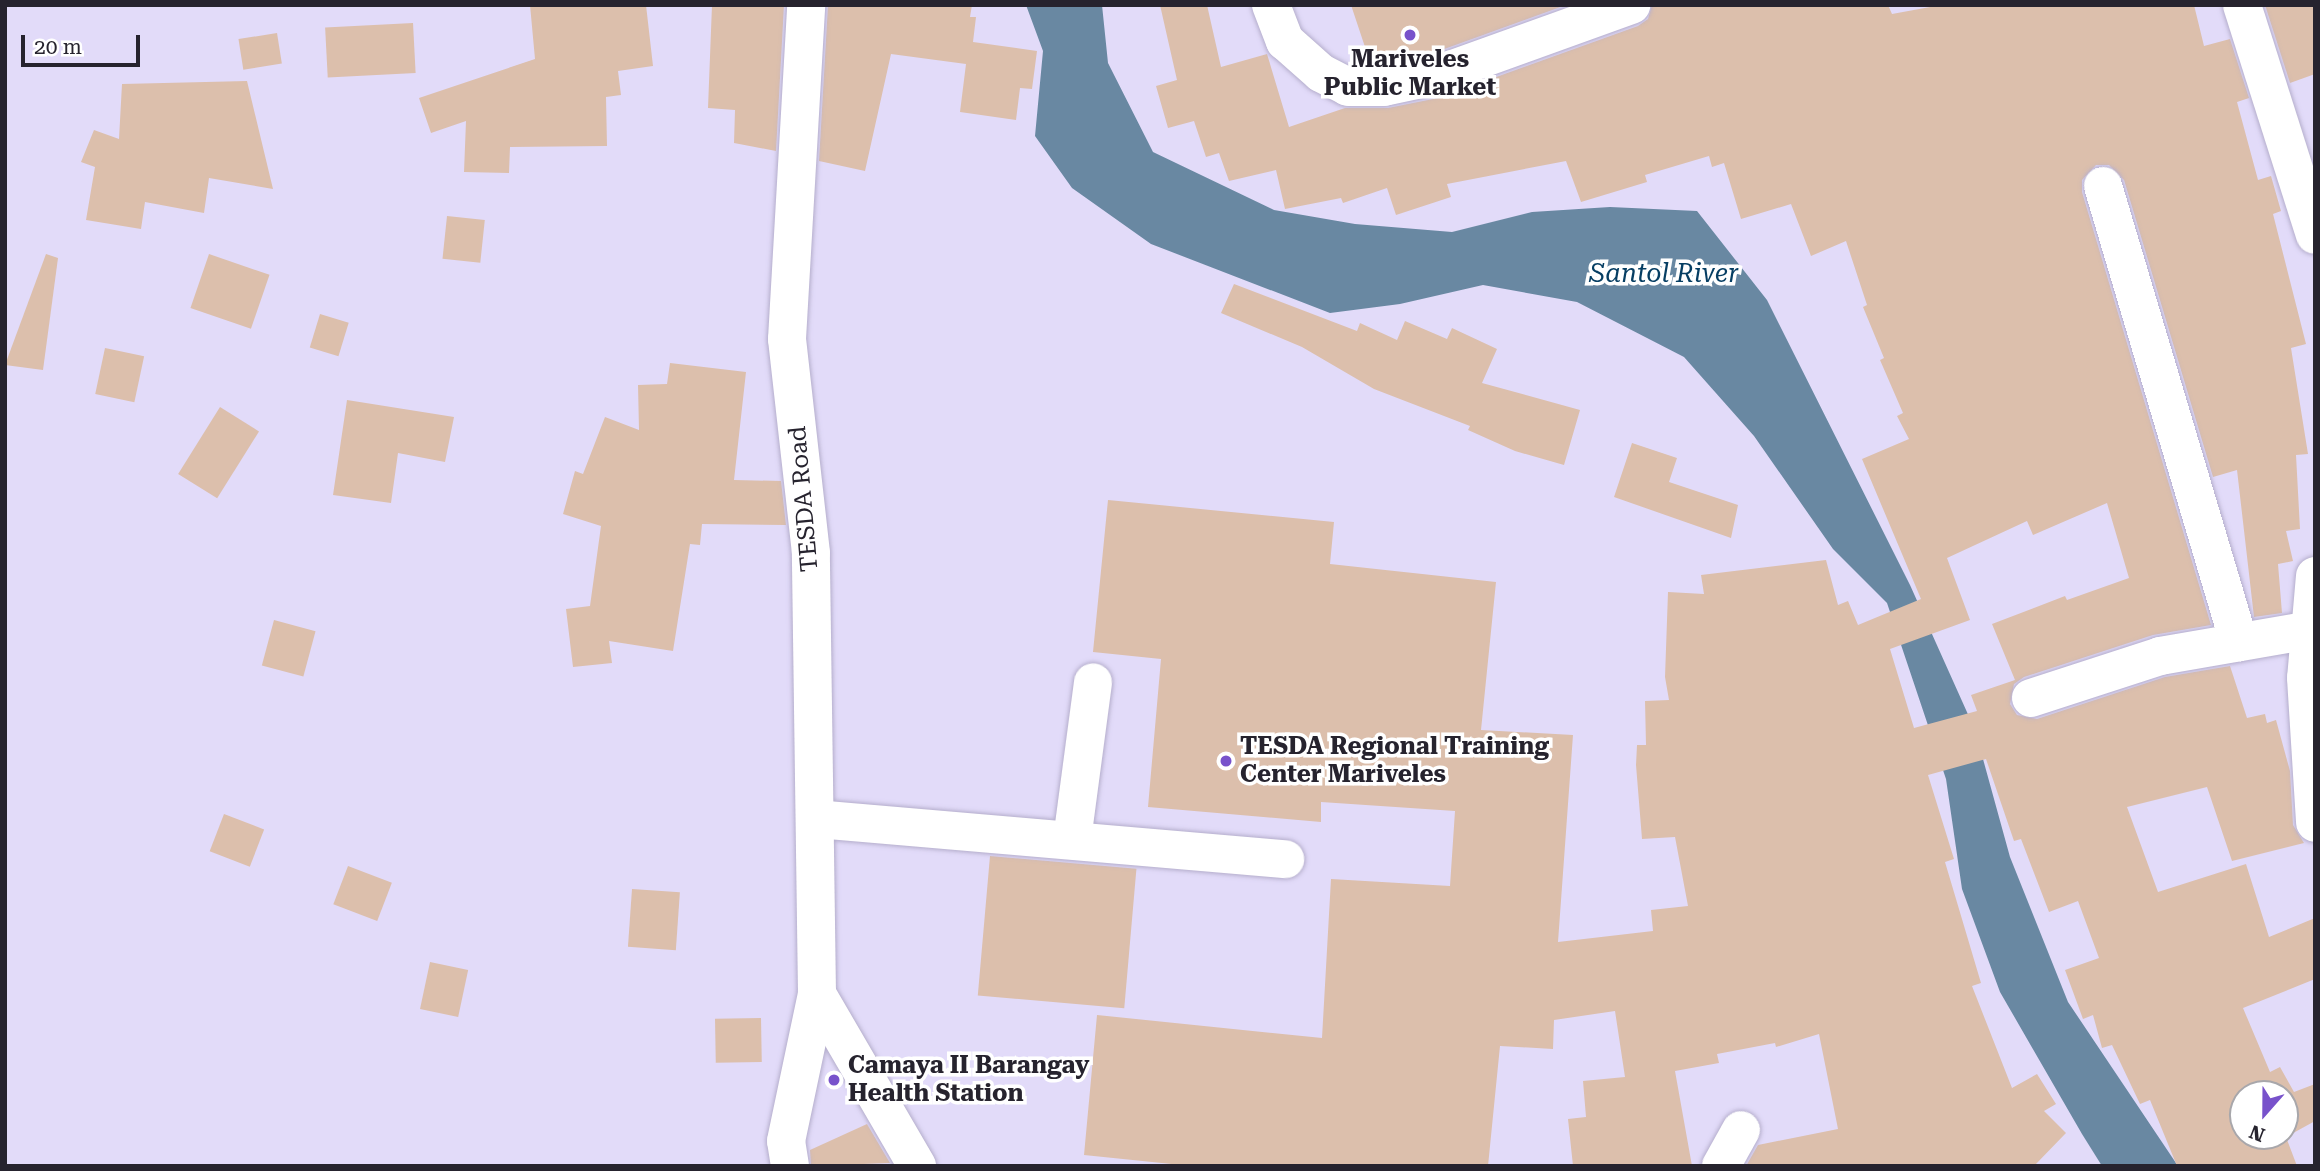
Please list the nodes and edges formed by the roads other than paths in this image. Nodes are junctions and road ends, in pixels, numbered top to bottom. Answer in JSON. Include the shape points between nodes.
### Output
{"nodes":[{"id":1,"x":806,"y":5,"type":"edge"},
{"id":2,"x":1270,"y":5,"type":"edge"},
{"id":3,"x":1631,"y":5,"type":"edge"},
{"id":4,"x":2242,"y":5,"type":"edge"},
{"id":5,"x":2307,"y":175,"type":"edge"},
{"id":6,"x":2103,"y":186,"type":"dead end"},
{"id":7,"x":2315,"y":235,"type":"edge"},
{"id":8,"x":2315,"y":576,"type":"edge"},
{"id":9,"x":2310,"y":630,"type":"junction"},
{"id":10,"x":2239,"y":642,"type":"junction"},
{"id":11,"x":1093,"y":682,"type":"dead end"},
{"id":12,"x":2031,"y":698,"type":"dead end"},
{"id":13,"x":816,"y":819,"type":"junction"},
{"id":14,"x":2315,"y":823,"type":"edge"},
{"id":15,"x":1072,"y":840,"type":"junction"},
{"id":16,"x":1285,"y":859,"type":"dead end"},
{"id":17,"x":817,"y":994,"type":"junction"},
{"id":18,"x":1741,"y":1130,"type":"dead end"},
{"id":19,"x":790,"y":1166,"type":"edge"},
{"id":20,"x":917,"y":1166,"type":"edge"},
{"id":21,"x":1721,"y":1166,"type":"edge"}],
"edges":[{"from":1,"to":13,"type":"street","name":"TESDA Road","via":[[787,339],[811,553]]},
{"from":2,"to":3,"type":"street","via":[[1285,41],[1321,73],[1348,87],[1384,87],[1431,78]]},
{"from":4,"to":5,"type":"street"},
{"from":5,"to":7,"type":"street"},
{"from":6,"to":10,"type":"street"},
{"from":8,"to":9,"type":"street"},
{"from":9,"to":10,"type":"street"},
{"from":9,"to":14,"type":"street","via":[[2306,678]]},
{"from":10,"to":12,"type":"street","via":[[2160,656]]},
{"from":11,"to":15,"type":"street"},
{"from":13,"to":15,"type":"street"},
{"from":13,"to":17,"type":"street","name":"TESDA Road"},
{"from":15,"to":16,"type":"street"},
{"from":17,"to":19,"type":"street","name":"TESDA Road","via":[[786,1141]]},
{"from":17,"to":20,"type":"street"},
{"from":18,"to":21,"type":"street"}]}
